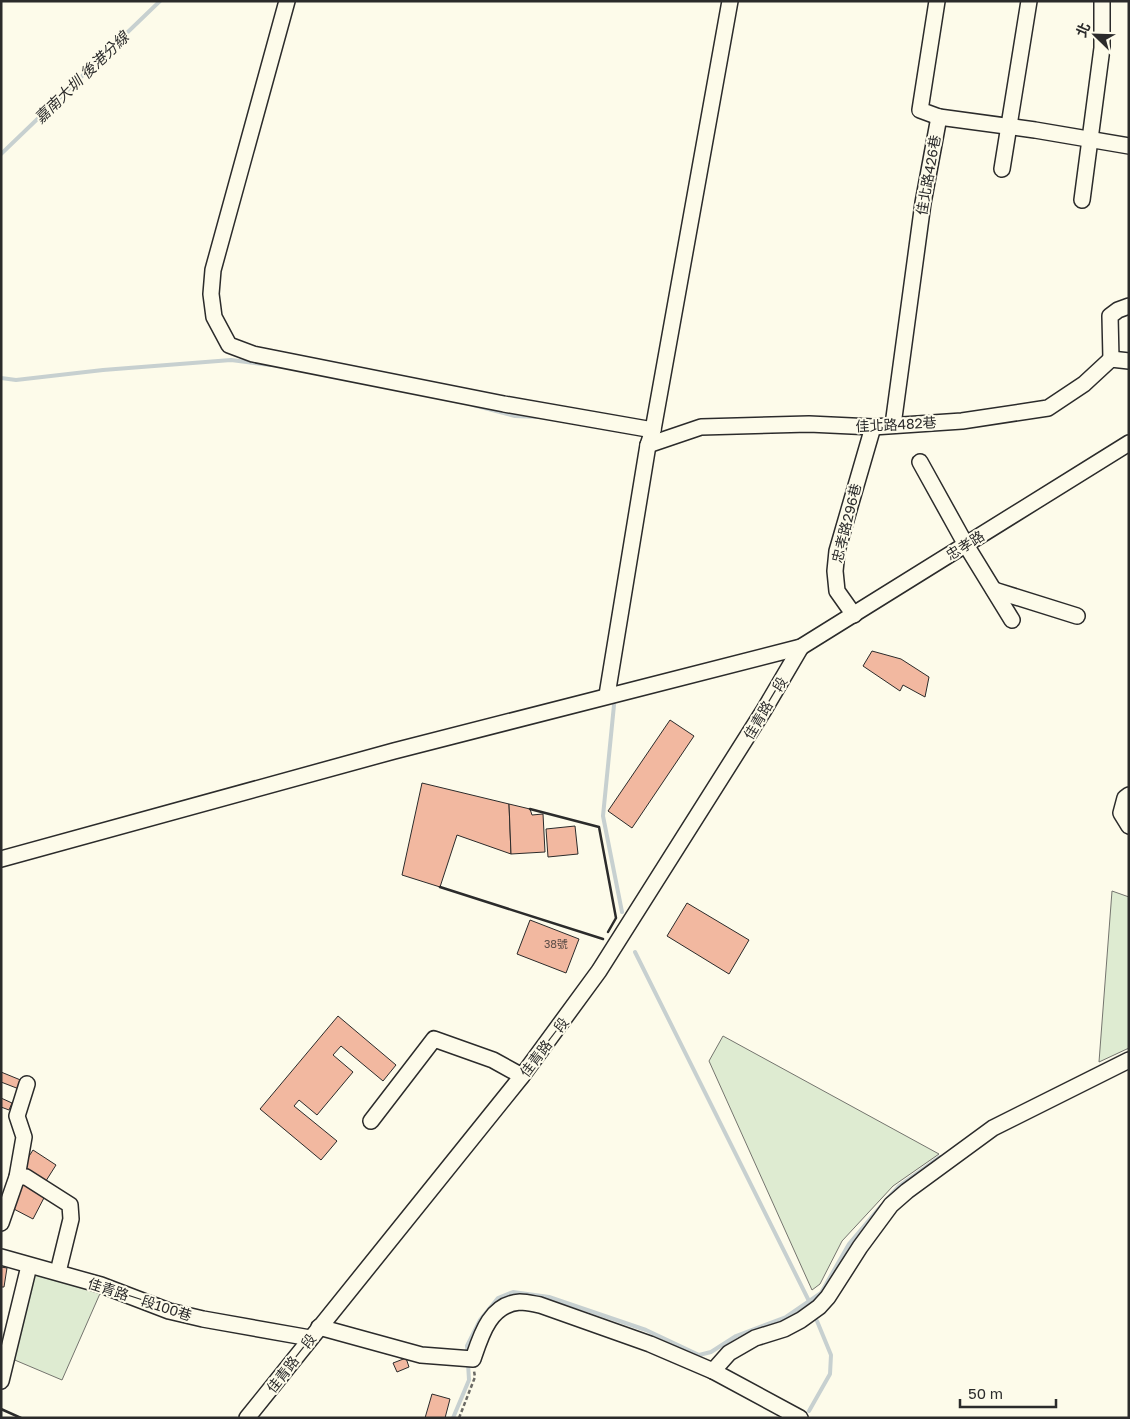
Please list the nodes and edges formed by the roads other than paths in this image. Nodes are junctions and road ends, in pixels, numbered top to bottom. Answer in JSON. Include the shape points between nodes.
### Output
{"nodes":[{"id":1,"x":287,"y":1,"type":"edge"},
{"id":2,"x":730,"y":1,"type":"edge"},
{"id":3,"x":937,"y":1,"type":"edge"},
{"id":4,"x":1029,"y":1,"type":"edge"},
{"id":5,"x":1102,"y":1,"type":"edge"},
{"id":6,"x":939,"y":117,"type":"junction"},
{"id":7,"x":1010,"y":127,"type":"junction"},
{"id":8,"x":1091,"y":139,"type":"junction"},
{"id":9,"x":1129,"y":146,"type":"edge"},
{"id":10,"x":1002,"y":169,"type":"dead end"},
{"id":11,"x":1082,"y":200,"type":"dead end"},
{"id":12,"x":1129,"y":306,"type":"edge"},
{"id":13,"x":1111,"y":359,"type":"junction"},
{"id":14,"x":1129,"y":361,"type":"edge"},
{"id":15,"x":893,"y":425,"type":"junction"},
{"id":16,"x":872,"y":427,"type":"junction"},
{"id":17,"x":653,"y":430,"type":"junction"},
{"id":18,"x":1129,"y":443,"type":"edge"},
{"id":19,"x":648,"y":445,"type":"junction"},
{"id":20,"x":920,"y":462,"type":"dead end"},
{"id":21,"x":966,"y":545,"type":"junction"},
{"id":22,"x":994,"y":590,"type":"junction"},
{"id":23,"x":854,"y":615,"type":"junction"},
{"id":24,"x":1077,"y":616,"type":"dead end"},
{"id":25,"x":1012,"y":620,"type":"dead end"},
{"id":26,"x":800,"y":647,"type":"junction"},
{"id":27,"x":607,"y":696,"type":"junction"},
{"id":28,"x":1129,"y":795,"type":"edge"},
{"id":29,"x":1129,"y":826,"type":"edge"},
{"id":30,"x":1,"y":858,"type":"edge"},
{"id":31,"x":1129,"y":1060,"type":"edge"},
{"id":32,"x":522,"y":1076,"type":"junction"},
{"id":33,"x":27,"y":1084,"type":"dead end"},
{"id":34,"x":371,"y":1121,"type":"dead end"},
{"id":35,"x":17,"y":1177,"type":"junction"},
{"id":36,"x":1,"y":1223,"type":"edge"},
{"id":37,"x":1,"y":1258,"type":"edge"},
{"id":38,"x":29,"y":1266,"type":"junction"},
{"id":39,"x":58,"y":1272,"type":"junction"},
{"id":40,"x":314,"y":1333,"type":"junction"},
{"id":41,"x":714,"y":1371,"type":"junction"},
{"id":42,"x":1,"y":1380,"type":"edge"},
{"id":43,"x":247,"y":1418,"type":"edge"},
{"id":44,"x":800,"y":1418,"type":"edge"}],
"edges":[{"from":1,"to":17,"type":"street","via":[[213,270],[211,294],[214,317],[229,345],[253,354]]},
{"from":2,"to":17,"type":"street"},
{"from":3,"to":6,"type":"street","via":[[920,110]]},
{"from":4,"to":7,"type":"street"},
{"from":5,"to":8,"type":"street","via":[[1102,48]]},
{"from":6,"to":7,"type":"street","name":"佳北路426巷"},
{"from":6,"to":15,"type":"street","name":"佳北路426巷","via":[[923,203]]},
{"from":7,"to":8,"type":"street","name":"佳北路426巷"},
{"from":7,"to":10,"type":"street"},
{"from":8,"to":9,"type":"street","name":"佳北路426巷"},
{"from":8,"to":11,"type":"street"},
{"from":12,"to":13,"type":"street","via":[[1110,316]]},
{"from":13,"to":14,"type":"street"},
{"from":13,"to":15,"type":"street","name":"佳北路482巷","via":[[1084,384],[1048,408],[962,421]]},
{"from":15,"to":16,"type":"street","name":"佳北路482巷"},
{"from":16,"to":19,"type":"street","name":"佳北路482巷","via":[[809,424],[701,427]]},
{"from":16,"to":23,"type":"street","name":"忠孝路296巷","via":[[837,552],[835,571],[837,592]]},
{"from":17,"to":19,"type":"street"},
{"from":18,"to":21,"type":"street","name":"忠孝路"},
{"from":19,"to":27,"type":"street"},
{"from":20,"to":21,"type":"street"},
{"from":21,"to":22,"type":"street"},
{"from":21,"to":23,"type":"street","name":"忠孝路"},
{"from":22,"to":24,"type":"street"},
{"from":22,"to":25,"type":"street"},
{"from":23,"to":26,"type":"street","name":"忠孝路"},
{"from":26,"to":27,"type":"street"},
{"from":26,"to":32,"type":"street","name":"佳青路一段","via":[[600,971]]},
{"from":27,"to":30,"type":"street"},
{"from":28,"to":29,"type":"street","via":[[1121,813]]},
{"from":31,"to":41,"type":"street","via":[[993,1128],[907,1191],[891,1205],[819,1307],[793,1324],[755,1338],[729,1353]]},
{"from":32,"to":34,"type":"street","via":[[493,1060],[434,1039]]},
{"from":32,"to":40,"type":"street","name":"佳青路一段"},
{"from":33,"to":35,"type":"street","via":[[18,1116],[24,1137]]},
{"from":35,"to":36,"type":"street"},
{"from":35,"to":39,"type":"street","via":[[26,1177],[70,1205],[71,1219]]},
{"from":37,"to":38,"type":"street","name":"佳青路一段100巷"},
{"from":38,"to":39,"type":"street","name":"佳青路一段100巷"},
{"from":38,"to":42,"type":"street"},
{"from":39,"to":40,"type":"street","name":"佳青路一段100巷","via":[[169,1311],[203,1319]]},
{"from":40,"to":41,"type":"street","name":"佳青路一段100巷","via":[[421,1355],[466,1359],[489,1320],[504,1305],[521,1302],[540,1305],[650,1344]]},
{"from":40,"to":43,"type":"street","name":"佳青路一段"},
{"from":41,"to":44,"type":"street"}]}
